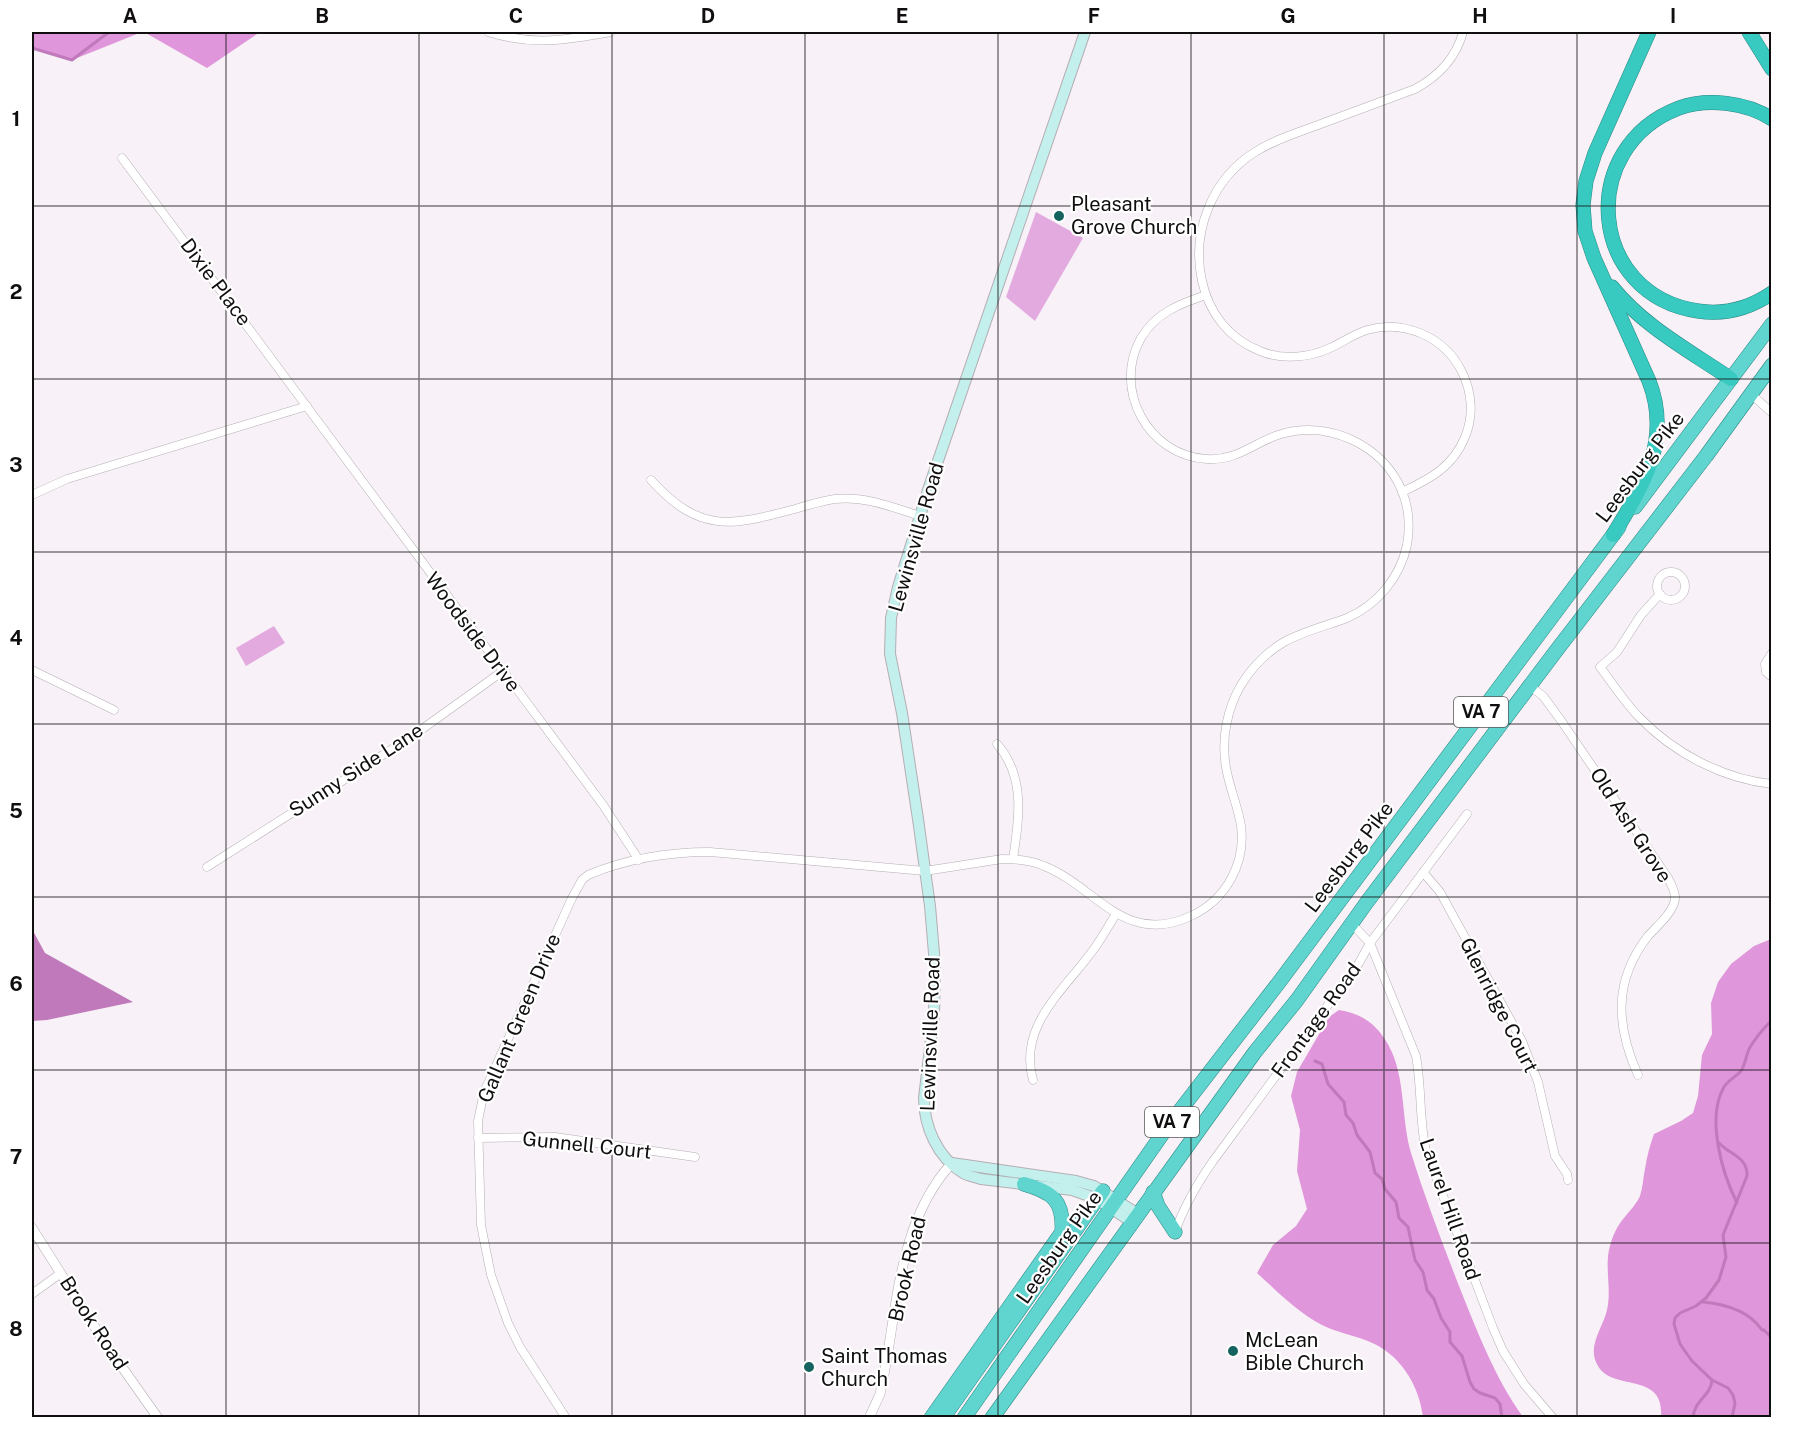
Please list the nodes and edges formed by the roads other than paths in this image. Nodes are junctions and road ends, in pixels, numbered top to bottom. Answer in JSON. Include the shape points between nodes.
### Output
{"nodes":[{"id":1,"x":488,"y":32,"type":"edge"},
{"id":2,"x":611,"y":32,"type":"edge"},
{"id":3,"x":1085,"y":32,"type":"edge"},
{"id":4,"x":1463,"y":32,"type":"edge"},
{"id":5,"x":1649,"y":32,"type":"edge"},
{"id":6,"x":1749,"y":32,"type":"edge"},
{"id":7,"x":1772,"y":69,"type":"edge"},
{"id":8,"x":1772,"y":118,"type":"edge"},
{"id":9,"x":123,"y":158,"type":"dead end"},
{"id":10,"x":1600,"y":271,"type":"junction"},
{"id":11,"x":1772,"y":293,"type":"edge"},
{"id":12,"x":1206,"y":295,"type":"junction"},
{"id":13,"x":1772,"y":324,"type":"edge"},
{"id":14,"x":1772,"y":365,"type":"edge"},
{"id":15,"x":1731,"y":379,"type":"junction"},
{"id":16,"x":1751,"y":394,"type":"junction"},
{"id":17,"x":307,"y":406,"type":"junction"},
{"id":18,"x":1772,"y":413,"type":"edge"},
{"id":19,"x":651,"y":480,"type":"dead end"},
{"id":20,"x":1402,"y":492,"type":"junction"},
{"id":21,"x":32,"y":495,"type":"edge"},
{"id":22,"x":920,"y":516,"type":"junction"},
{"id":23,"x":1613,"y":535,"type":"junction"},
{"id":24,"x":1660,"y":594,"type":"dead end"},
{"id":25,"x":1772,"y":653,"type":"edge"},
{"id":26,"x":32,"y":670,"type":"edge"},
{"id":27,"x":503,"y":671,"type":"junction"},
{"id":28,"x":1772,"y":677,"type":"edge"},
{"id":29,"x":1530,"y":686,"type":"junction"},
{"id":30,"x":114,"y":710,"type":"dead end"},
{"id":31,"x":997,"y":744,"type":"dead end"},
{"id":32,"x":1772,"y":784,"type":"edge"},
{"id":33,"x":1467,"y":814,"type":"dead end"},
{"id":34,"x":1014,"y":859,"type":"junction"},
{"id":35,"x":639,"y":860,"type":"junction"},
{"id":36,"x":207,"y":867,"type":"dead end"},
{"id":37,"x":925,"y":871,"type":"junction"},
{"id":38,"x":1423,"y":872,"type":"junction"},
{"id":39,"x":1116,"y":914,"type":"junction"},
{"id":40,"x":1352,"y":924,"type":"junction"},
{"id":41,"x":1370,"y":943,"type":"junction"},
{"id":42,"x":1638,"y":1075,"type":"dead end"},
{"id":43,"x":1034,"y":1080,"type":"dead end"},
{"id":44,"x":478,"y":1138,"type":"junction"},
{"id":45,"x":695,"y":1157,"type":"dead end"},
{"id":46,"x":952,"y":1163,"type":"junction"},
{"id":47,"x":1568,"y":1180,"type":"dead end"},
{"id":48,"x":1024,"y":1184,"type":"junction"},
{"id":49,"x":1153,"y":1192,"type":"junction"},
{"id":50,"x":1100,"y":1195,"type":"junction"},
{"id":51,"x":1113,"y":1204,"type":"junction"},
{"id":52,"x":1135,"y":1218,"type":"junction"},
{"id":53,"x":32,"y":1228,"type":"edge"},
{"id":54,"x":1175,"y":1232,"type":"joint"},
{"id":55,"x":61,"y":1273,"type":"junction"},
{"id":56,"x":32,"y":1294,"type":"edge"},
{"id":57,"x":158,"y":1418,"type":"edge"},
{"id":58,"x":566,"y":1418,"type":"edge"},
{"id":59,"x":869,"y":1418,"type":"edge"},
{"id":60,"x":931,"y":1418,"type":"edge"},
{"id":61,"x":943,"y":1418,"type":"edge"},
{"id":62,"x":964,"y":1418,"type":"edge"},
{"id":63,"x":992,"y":1418,"type":"edge"},
{"id":64,"x":1553,"y":1418,"type":"edge"}],
"edges":[{"from":1,"to":2,"type":"street","via":[[540,41]]},
{"from":3,"to":22,"type":"main road","name":"Lewinsville Road"},
{"from":4,"to":12,"type":"street","via":[[1455,53],[1427,83],[1270,144],[1229,174],[1214,196],[1202,227],[1199,257]]},
{"from":5,"to":10,"type":"highway","via":[[1595,153],[1585,188],[1585,231]]},
{"from":6,"to":7,"type":"highway"},
{"from":8,"to":11,"type":"highway","via":[[1713,102],[1668,112],[1644,128],[1624,150],[1610,181],[1607,205],[1609,228],[1623,263],[1638,282],[1658,297],[1685,308],[1712,312],[1742,308]]},
{"from":9,"to":17,"type":"street","name":"Dixie Place"},
{"from":10,"to":15,"type":"highway","via":[[1637,313]]},
{"from":10,"to":23,"type":"highway","via":[[1654,393],[1657,412],[1650,467]]},
{"from":12,"to":20,"type":"street","via":[[1219,321],[1238,339],[1277,356],[1320,352],[1355,334],[1381,327],[1407,328],[1443,346],[1460,367],[1468,386],[1471,407],[1467,433],[1446,467]]},
{"from":12,"to":20,"type":"street","via":[[1180,303],[1158,317],[1135,352],[1130,378],[1135,405],[1148,429],[1171,448],[1193,457],[1221,459],[1248,451],[1279,434],[1323,430],[1352,439],[1376,455]]},
{"from":13,"to":15,"type":"highway","name":"Leesburg Pike","number":"VA 7"},
{"from":14,"to":16,"type":"highway","number":"VA 7"},
{"from":15,"to":16,"type":"highway"},
{"from":15,"to":23,"type":"highway","name":"Leesburg Pike","number":"VA 7"},
{"from":16,"to":18,"type":"street"},
{"from":16,"to":29,"type":"highway","number":"VA 7"},
{"from":17,"to":21,"type":"street","via":[[67,479]]},
{"from":17,"to":27,"type":"street","name":"Woodside Drive"},
{"from":19,"to":22,"type":"street","via":[[685,510],[723,522],[751,520],[818,502],[852,498]]},
{"from":20,"to":39,"type":"street","via":[[1408,523],[1407,545],[1400,567],[1383,592],[1361,611],[1299,634],[1270,651],[1248,675],[1233,702],[1224,748],[1242,840],[1238,863],[1227,886],[1206,908],[1181,920],[1154,924]]},
{"from":22,"to":37,"type":"main road","name":"Lewinsville Road","via":[[898,587],[890,636]]},
{"from":23,"to":51,"type":"highway","name":"Leesburg Pike","number":"VA 7"},
{"from":24,"to":32,"type":"street","via":[[1617,652],[1600,667],[1640,719],[1681,751],[1742,779]]},
{"from":25,"to":28,"type":"street","via":[[1765,664]]},
{"from":26,"to":30,"type":"street"},
{"from":27,"to":35,"type":"street","name":"Woodside Drive"},
{"from":27,"to":36,"type":"street","name":"Sunny Side Lane","via":[[411,737]]},
{"from":29,"to":40,"type":"highway","number":"VA 7"},
{"from":29,"to":42,"type":"street","name":"Old Ash Grove","via":[[1560,719],[1674,892],[1672,907],[1640,949],[1623,990],[1622,1032]]},
{"from":31,"to":34,"type":"street","via":[[1018,786]]},
{"from":33,"to":38,"type":"street","name":"Frontage Road"},
{"from":34,"to":37,"type":"street"},
{"from":34,"to":39,"type":"street","via":[[1058,873]]},
{"from":35,"to":37,"type":"street","via":[[710,852]]},
{"from":35,"to":44,"type":"street","name":"Gallant Green Drive","via":[[588,875],[576,889],[484,1092]]},
{"from":37,"to":46,"type":"main road","name":"Lewinsville Road","via":[[935,990],[924,1110],[933,1139]]},
{"from":38,"to":41,"type":"street","name":"Frontage Road"},
{"from":38,"to":47,"type":"street","name":"Glenridge Court","via":[[1440,892],[1522,1041],[1538,1082],[1555,1156]]},
{"from":39,"to":43,"type":"street","via":[[1042,1018],[1030,1048]]},
{"from":40,"to":41,"type":"street","name":"Laurel Hill Road"},
{"from":40,"to":49,"type":"highway","number":"VA 7"},
{"from":41,"to":54,"type":"street","name":"Frontage Road","via":[[1194,1188]]},
{"from":41,"to":64,"type":"street","name":"Laurel Hill Road","via":[[1416,1056],[1426,1151],[1489,1318],[1516,1372]]},
{"from":44,"to":45,"type":"street","name":"Gunnell Court","via":[[555,1137]]},
{"from":44,"to":58,"type":"street","name":"Gallant Green Drive","via":[[481,1225],[495,1287],[520,1347]]},
{"from":46,"to":48,"type":"main road","name":"Lewinsville Road","via":[[967,1175]]},
{"from":46,"to":50,"type":"main road","name":"Lewinsville Road","via":[[1057,1177],[1094,1186]]},
{"from":46,"to":59,"type":"street","name":"Brook Road","via":[[925,1200],[911,1234],[880,1394]]},
{"from":48,"to":50,"type":"main road","name":"Lewinsville Road"},
{"from":48,"to":60,"type":"highway","via":[[1042,1189],[1058,1204],[1063,1217],[1062,1232]]},
{"from":49,"to":52,"type":"highway","number":"VA 7"},
{"from":49,"to":54,"type":"highway"},
{"from":50,"to":51,"type":"main road","name":"Lewinsville Road"},
{"from":50,"to":61,"type":"highway"},
{"from":51,"to":52,"type":"main road","name":"Lewinsville Road"},
{"from":51,"to":62,"type":"highway","name":"Leesburg Pike","number":"VA 7"},
{"from":52,"to":63,"type":"highway","number":"VA 7"},
{"from":53,"to":55,"type":"street","name":"Brook Road"},
{"from":55,"to":56,"type":"street"},
{"from":55,"to":57,"type":"street","name":"Brook Road"}]}
